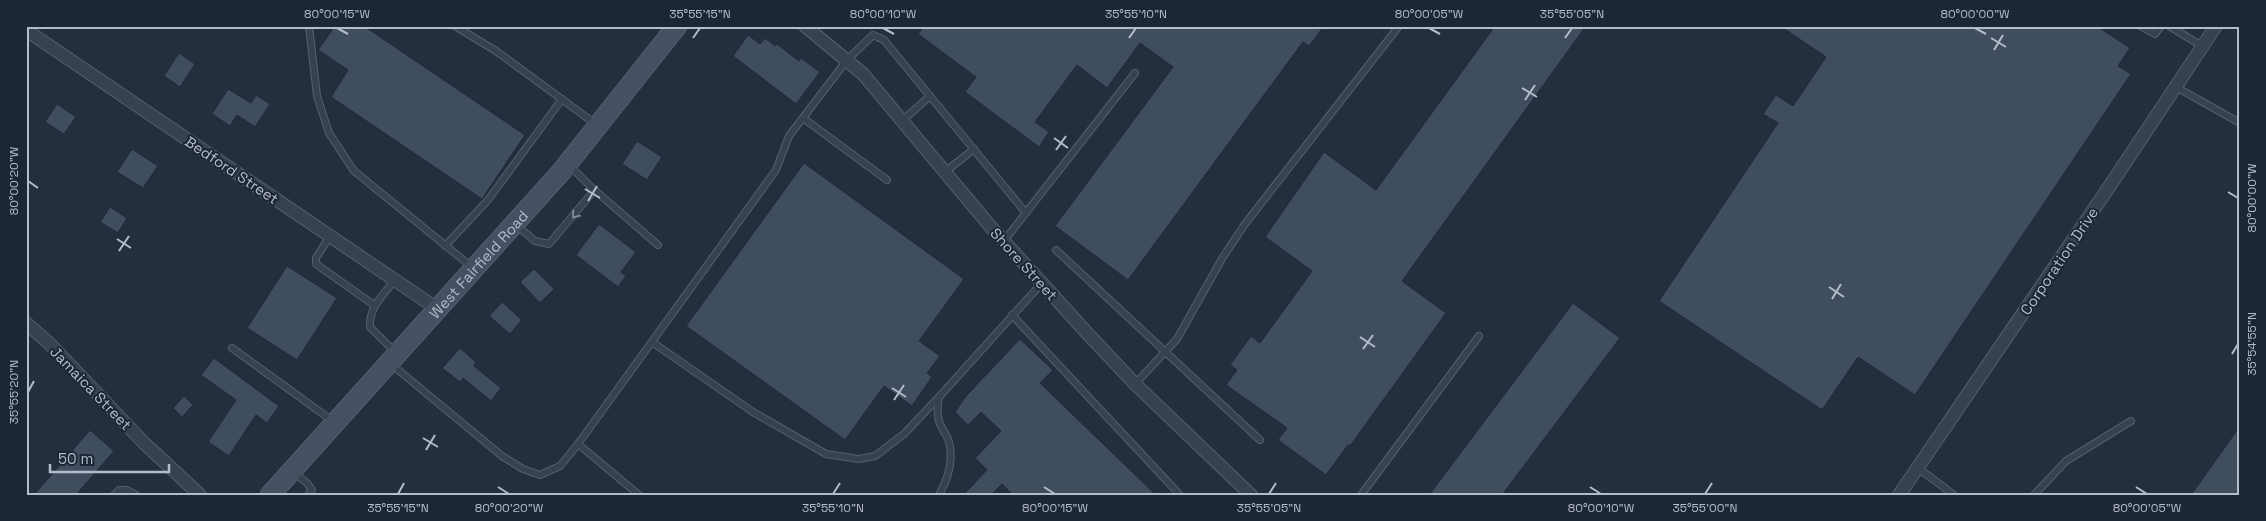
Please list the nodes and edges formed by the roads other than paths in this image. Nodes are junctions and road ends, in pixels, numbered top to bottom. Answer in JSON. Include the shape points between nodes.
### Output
{"nodes":[{"id":1,"x":309,"y":26,"type":"edge"},
{"id":2,"x":455,"y":26,"type":"edge"},
{"id":3,"x":677,"y":26,"type":"edge"},
{"id":4,"x":805,"y":26,"type":"edge"},
{"id":5,"x":1399,"y":26,"type":"edge"},
{"id":6,"x":2140,"y":26,"type":"edge"},
{"id":7,"x":2161,"y":26,"type":"edge"},
{"id":8,"x":2169,"y":26,"type":"edge"},
{"id":9,"x":2216,"y":26,"type":"edge"},
{"id":10,"x":26,"y":30,"type":"edge"},
{"id":11,"x":2202,"y":46,"type":"junction"},
{"id":12,"x":847,"y":60,"type":"junction"},
{"id":13,"x":1135,"y":73,"type":"dead end"},
{"id":14,"x":2176,"y":86,"type":"junction"},
{"id":15,"x":930,"y":96,"type":"junction"},
{"id":16,"x":562,"y":99,"type":"junction"},
{"id":17,"x":803,"y":118,"type":"junction"},
{"id":18,"x":902,"y":121,"type":"junction"},
{"id":19,"x":2240,"y":123,"type":"edge"},
{"id":20,"x":599,"y":126,"type":"junction"},
{"id":21,"x":974,"y":149,"type":"junction"},
{"id":22,"x":568,"y":164,"type":"junction"},
{"id":23,"x":945,"y":172,"type":"junction"},
{"id":24,"x":887,"y":180,"type":"dead end"},
{"id":25,"x":591,"y":187,"type":"junction"},
{"id":26,"x":1026,"y":212,"type":"junction"},
{"id":27,"x":515,"y":224,"type":"junction"},
{"id":28,"x":330,"y":236,"type":"junction"},
{"id":29,"x":1004,"y":241,"type":"junction"},
{"id":30,"x":658,"y":245,"type":"dead end"},
{"id":31,"x":445,"y":246,"type":"junction"},
{"id":32,"x":1056,"y":250,"type":"dead end"},
{"id":33,"x":474,"y":269,"type":"junction"},
{"id":34,"x":395,"y":280,"type":"junction"},
{"id":35,"x":1042,"y":284,"type":"junction"},
{"id":36,"x":374,"y":305,"type":"junction"},
{"id":37,"x":438,"y":310,"type":"junction"},
{"id":38,"x":1012,"y":315,"type":"junction"},
{"id":39,"x":26,"y":323,"type":"edge"},
{"id":40,"x":1479,"y":336,"type":"dead end"},
{"id":41,"x":652,"y":342,"type":"junction"},
{"id":42,"x":232,"y":348,"type":"dead end"},
{"id":43,"x":1166,"y":351,"type":"junction"},
{"id":44,"x":394,"y":359,"type":"junction"},
{"id":45,"x":1135,"y":384,"type":"junction"},
{"id":46,"x":939,"y":397,"type":"junction"},
{"id":47,"x":2131,"y":421,"type":"dead end"},
{"id":48,"x":335,"y":423,"type":"junction"},
{"id":49,"x":1260,"y":440,"type":"dead end"},
{"id":50,"x":578,"y":444,"type":"junction"},
{"id":51,"x":1918,"y":468,"type":"junction"},
{"id":52,"x":291,"y":470,"type":"junction"},
{"id":53,"x":312,"y":493,"type":"edge"},
{"id":54,"x":114,"y":495,"type":"edge"},
{"id":55,"x":136,"y":495,"type":"edge"},
{"id":56,"x":200,"y":495,"type":"edge"},
{"id":57,"x":270,"y":495,"type":"edge"},
{"id":58,"x":639,"y":495,"type":"edge"},
{"id":59,"x":938,"y":495,"type":"edge"},
{"id":60,"x":1180,"y":495,"type":"edge"},
{"id":61,"x":1251,"y":495,"type":"edge"},
{"id":62,"x":1360,"y":495,"type":"edge"},
{"id":63,"x":1899,"y":495,"type":"edge"},
{"id":64,"x":1954,"y":495,"type":"edge"},
{"id":65,"x":2034,"y":495,"type":"edge"}],
"edges":[{"from":1,"to":31,"type":"lane","via":[[317,96],[329,133],[354,171]]},
{"from":2,"to":16,"type":"lane"},
{"from":3,"to":20,"type":"main road","name":"West Fairfield Road"},
{"from":4,"to":12,"type":"street","name":"Shore Street"},
{"from":5,"to":43,"type":"lane","via":[[1245,224]]},
{"from":6,"to":7,"type":"lane","via":[[2155,34]]},
{"from":8,"to":11,"type":"lane"},
{"from":9,"to":11,"type":"street","name":"Corporation Drive"},
{"from":10,"to":28,"type":"street","name":"Bedford Street"},
{"from":11,"to":14,"type":"street","name":"Corporation Drive"},
{"from":12,"to":15,"type":"lane","via":[[873,35],[884,40]]},
{"from":12,"to":17,"type":"lane"},
{"from":12,"to":18,"type":"street","name":"Shore Street","via":[[863,74]]},
{"from":13,"to":26,"type":"lane"},
{"from":14,"to":19,"type":"lane"},
{"from":14,"to":51,"type":"street","name":"Corporation Drive"},
{"from":15,"to":18,"type":"lane"},
{"from":15,"to":21,"type":"lane"},
{"from":16,"to":20,"type":"lane"},
{"from":16,"to":31,"type":"lane","via":[[488,200]]},
{"from":17,"to":24,"type":"lane"},
{"from":17,"to":41,"type":"lane","via":[[789,136],[776,170]]},
{"from":18,"to":23,"type":"street","name":"Shore Street"},
{"from":20,"to":22,"type":"main road","name":"West Fairfield Road"},
{"from":21,"to":23,"type":"lane"},
{"from":21,"to":26,"type":"lane"},
{"from":22,"to":25,"type":"lane"},
{"from":22,"to":27,"type":"main road","name":"West Fairfield Road"},
{"from":23,"to":29,"type":"street","name":"Shore Street"},
{"from":25,"to":27,"type":"lane","one_way":true,"via":[[592,194],[549,244],[535,241]]},
{"from":25,"to":30,"type":"lane"},
{"from":26,"to":29,"type":"lane"},
{"from":27,"to":33,"type":"main road","name":"West Fairfield Road"},
{"from":28,"to":34,"type":"street","name":"Bedford Street"},
{"from":28,"to":36,"type":"lane","via":[[316,258],[316,264]]},
{"from":29,"to":35,"type":"street","name":"Shore Street"},
{"from":31,"to":33,"type":"lane"},
{"from":32,"to":43,"type":"lane"},
{"from":33,"to":37,"type":"main road","name":"West Fairfield Road"},
{"from":34,"to":36,"type":"lane"},
{"from":34,"to":37,"type":"street","name":"Bedford Street"},
{"from":35,"to":38,"type":"lane"},
{"from":35,"to":45,"type":"street","name":"Shore Street"},
{"from":36,"to":44,"type":"lane","via":[[370,327]]},
{"from":37,"to":44,"type":"main road","name":"West Fairfield Road"},
{"from":38,"to":46,"type":"lane"},
{"from":38,"to":60,"type":"lane"},
{"from":39,"to":56,"type":"street","name":"Jamaica Street"},
{"from":40,"to":62,"type":"lane"},
{"from":41,"to":46,"type":"lane","via":[[753,412],[826,454],[858,459],[875,456],[904,434]]},
{"from":41,"to":50,"type":"lane"},
{"from":42,"to":48,"type":"lane"},
{"from":43,"to":45,"type":"lane"},
{"from":43,"to":49,"type":"lane"},
{"from":44,"to":48,"type":"main road","name":"West Fairfield Road"},
{"from":44,"to":50,"type":"lane","via":[[502,456],[523,470],[540,475],[560,466]]},
{"from":45,"to":61,"type":"street","name":"Shore Street"},
{"from":46,"to":59,"type":"lane","via":[[940,426],[949,440],[951,455],[950,471]]},
{"from":47,"to":65,"type":"lane","via":[[2066,461]]},
{"from":48,"to":52,"type":"main road","name":"West Fairfield Road"},
{"from":50,"to":58,"type":"lane"},
{"from":51,"to":63,"type":"street","name":"Corporation Drive"},
{"from":51,"to":64,"type":"lane"},
{"from":52,"to":53,"type":"lane","via":[[307,483]]},
{"from":52,"to":57,"type":"main road","name":"West Fairfield Road"},
{"from":54,"to":55,"type":"lane","via":[[119,490],[127,490]]}]}
